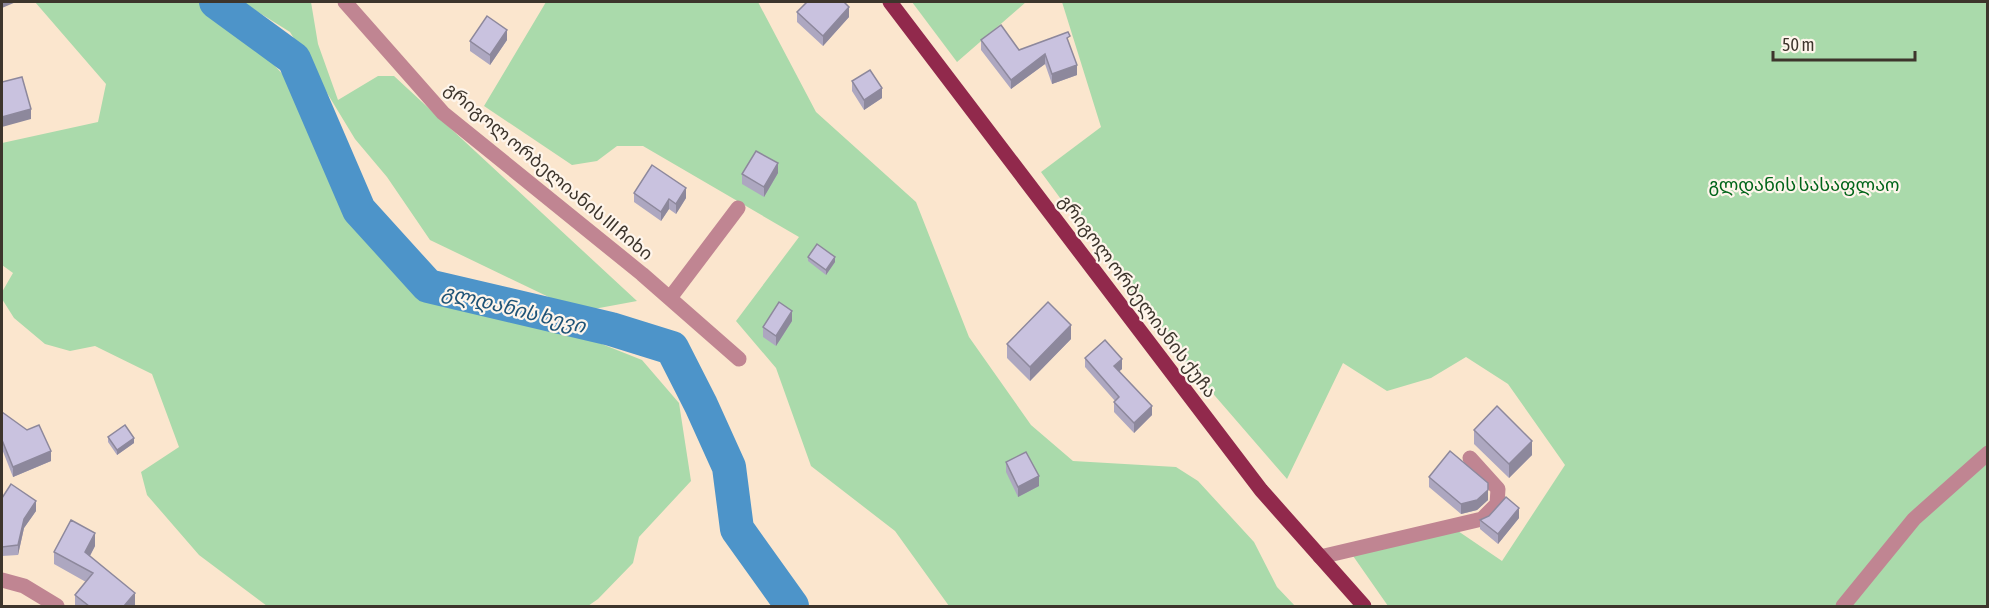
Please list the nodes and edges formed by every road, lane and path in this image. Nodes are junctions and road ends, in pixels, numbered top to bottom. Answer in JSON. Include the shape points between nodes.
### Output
{"nodes":[{"id":1,"x":345,"y":2,"type":"edge"},
{"id":2,"x":890,"y":2,"type":"edge"},
{"id":3,"x":738,"y":208,"type":"dead end"},
{"id":4,"x":670,"y":298,"type":"junction"},
{"id":5,"x":739,"y":359,"type":"dead end"},
{"id":6,"x":1988,"y":453,"type":"edge"},
{"id":7,"x":1470,"y":458,"type":"dead end"},
{"id":8,"x":1320,"y":557,"type":"junction"},
{"id":9,"x":2,"y":580,"type":"edge"},
{"id":10,"x":57,"y":606,"type":"edge"},
{"id":11,"x":1364,"y":606,"type":"edge"},
{"id":12,"x":1843,"y":606,"type":"edge"}],
"edges":[{"from":1,"to":4,"type":"street","name":"გრიგოლ ორბელიანის III ჩიხი","via":[[443,113]]},
{"from":2,"to":8,"type":"main road","name":"გრიგოლ ორბელიანის ქუჩა","via":[[1261,490]]},
{"from":3,"to":4,"type":"street"},
{"from":4,"to":5,"type":"street","name":"გრიგოლ ორბელიანის III ჩიხი"},
{"from":6,"to":12,"type":"street","via":[[1914,519]]},
{"from":7,"to":8,"type":"street","via":[[1498,489],[1497,504],[1482,519]]},
{"from":8,"to":11,"type":"main road","name":"გრიგოლ ორბელიანის ქუჩა"},
{"from":9,"to":10,"type":"street","via":[[24,586]]}]}
